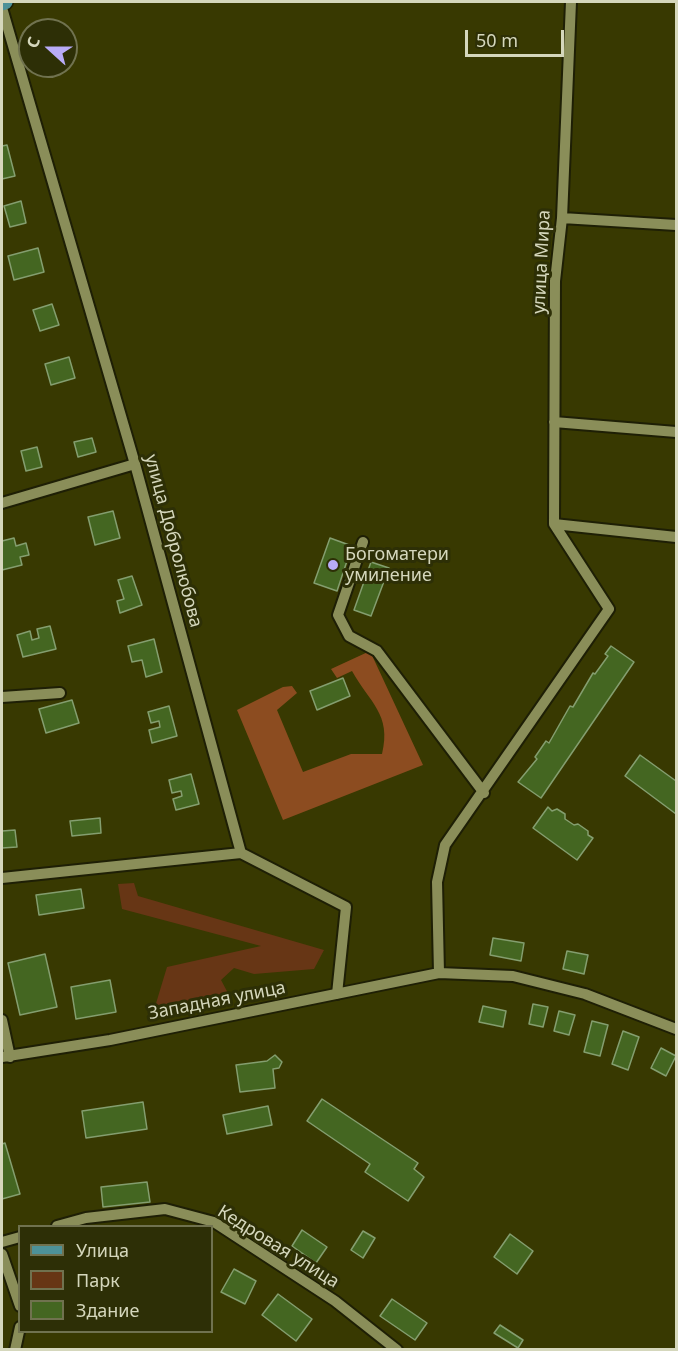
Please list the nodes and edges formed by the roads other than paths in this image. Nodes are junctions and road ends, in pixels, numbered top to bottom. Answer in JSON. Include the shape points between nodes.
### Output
{"nodes":[{"id":1,"x":571,"y":2,"type":"edge"},
{"id":2,"x":2,"y":8,"type":"edge"},
{"id":3,"x":562,"y":218,"type":"junction"},
{"id":4,"x":676,"y":225,"type":"edge"},
{"id":5,"x":554,"y":422,"type":"junction"},
{"id":6,"x":676,"y":432,"type":"edge"},
{"id":7,"x":135,"y":464,"type":"junction"},
{"id":8,"x":2,"y":503,"type":"edge"},
{"id":9,"x":554,"y":524,"type":"junction"},
{"id":10,"x":676,"y":537,"type":"edge"},
{"id":11,"x":363,"y":542,"type":"dead end"},
{"id":12,"x":60,"y":693,"type":"dead end"},
{"id":13,"x":2,"y":697,"type":"edge"},
{"id":14,"x":483,"y":793,"type":"junction"},
{"id":15,"x":240,"y":853,"type":"junction"},
{"id":16,"x":2,"y":878,"type":"edge"},
{"id":17,"x":439,"y":973,"type":"junction"},
{"id":18,"x":337,"y":994,"type":"junction"},
{"id":19,"x":2,"y":1020,"type":"edge"},
{"id":20,"x":676,"y":1029,"type":"edge"},
{"id":21,"x":6,"y":1057,"type":"edge"},
{"id":22,"x":63,"y":1225,"type":"edge"},
{"id":23,"x":18,"y":1238,"type":"edge"},
{"id":24,"x":2,"y":1242,"type":"edge"},
{"id":25,"x":2,"y":1254,"type":"edge"},
{"id":26,"x":18,"y":1300,"type":"edge"},
{"id":27,"x":19,"y":1333,"type":"edge"},
{"id":28,"x":15,"y":1350,"type":"edge"},
{"id":29,"x":397,"y":1350,"type":"edge"}],
"edges":[{"from":1,"to":3,"type":"street","name":"улица Мира"},
{"from":2,"to":7,"type":"street","name":"улица Добролюбова"},
{"from":3,"to":4,"type":"street"},
{"from":3,"to":5,"type":"street","name":"улица Мира","via":[[555,280]]},
{"from":5,"to":6,"type":"street"},
{"from":5,"to":9,"type":"street","name":"улица Мира"},
{"from":7,"to":8,"type":"street"},
{"from":7,"to":15,"type":"street","name":"улица Добролюбова"},
{"from":9,"to":10,"type":"street"},
{"from":9,"to":14,"type":"street","via":[[609,609]]},
{"from":11,"to":14,"type":"street","via":[[338,615],[349,636],[377,651]]},
{"from":12,"to":13,"type":"street"},
{"from":14,"to":17,"type":"street","via":[[445,845],[437,882]]},
{"from":15,"to":16,"type":"street"},
{"from":15,"to":18,"type":"street","via":[[346,908]]},
{"from":17,"to":18,"type":"street","name":"Западная улица"},
{"from":17,"to":20,"type":"street","name":"Западная улица","via":[[513,976],[585,994]]},
{"from":18,"to":21,"type":"street","name":"Западная улица"},
{"from":19,"to":21,"type":"street"},
{"from":22,"to":29,"type":"street","name":"Кедровая улица","via":[[86,1218],[165,1209],[214,1222],[335,1301]]},
{"from":23,"to":24,"type":"street"},
{"from":25,"to":26,"type":"street"},
{"from":27,"to":28,"type":"street"}]}
